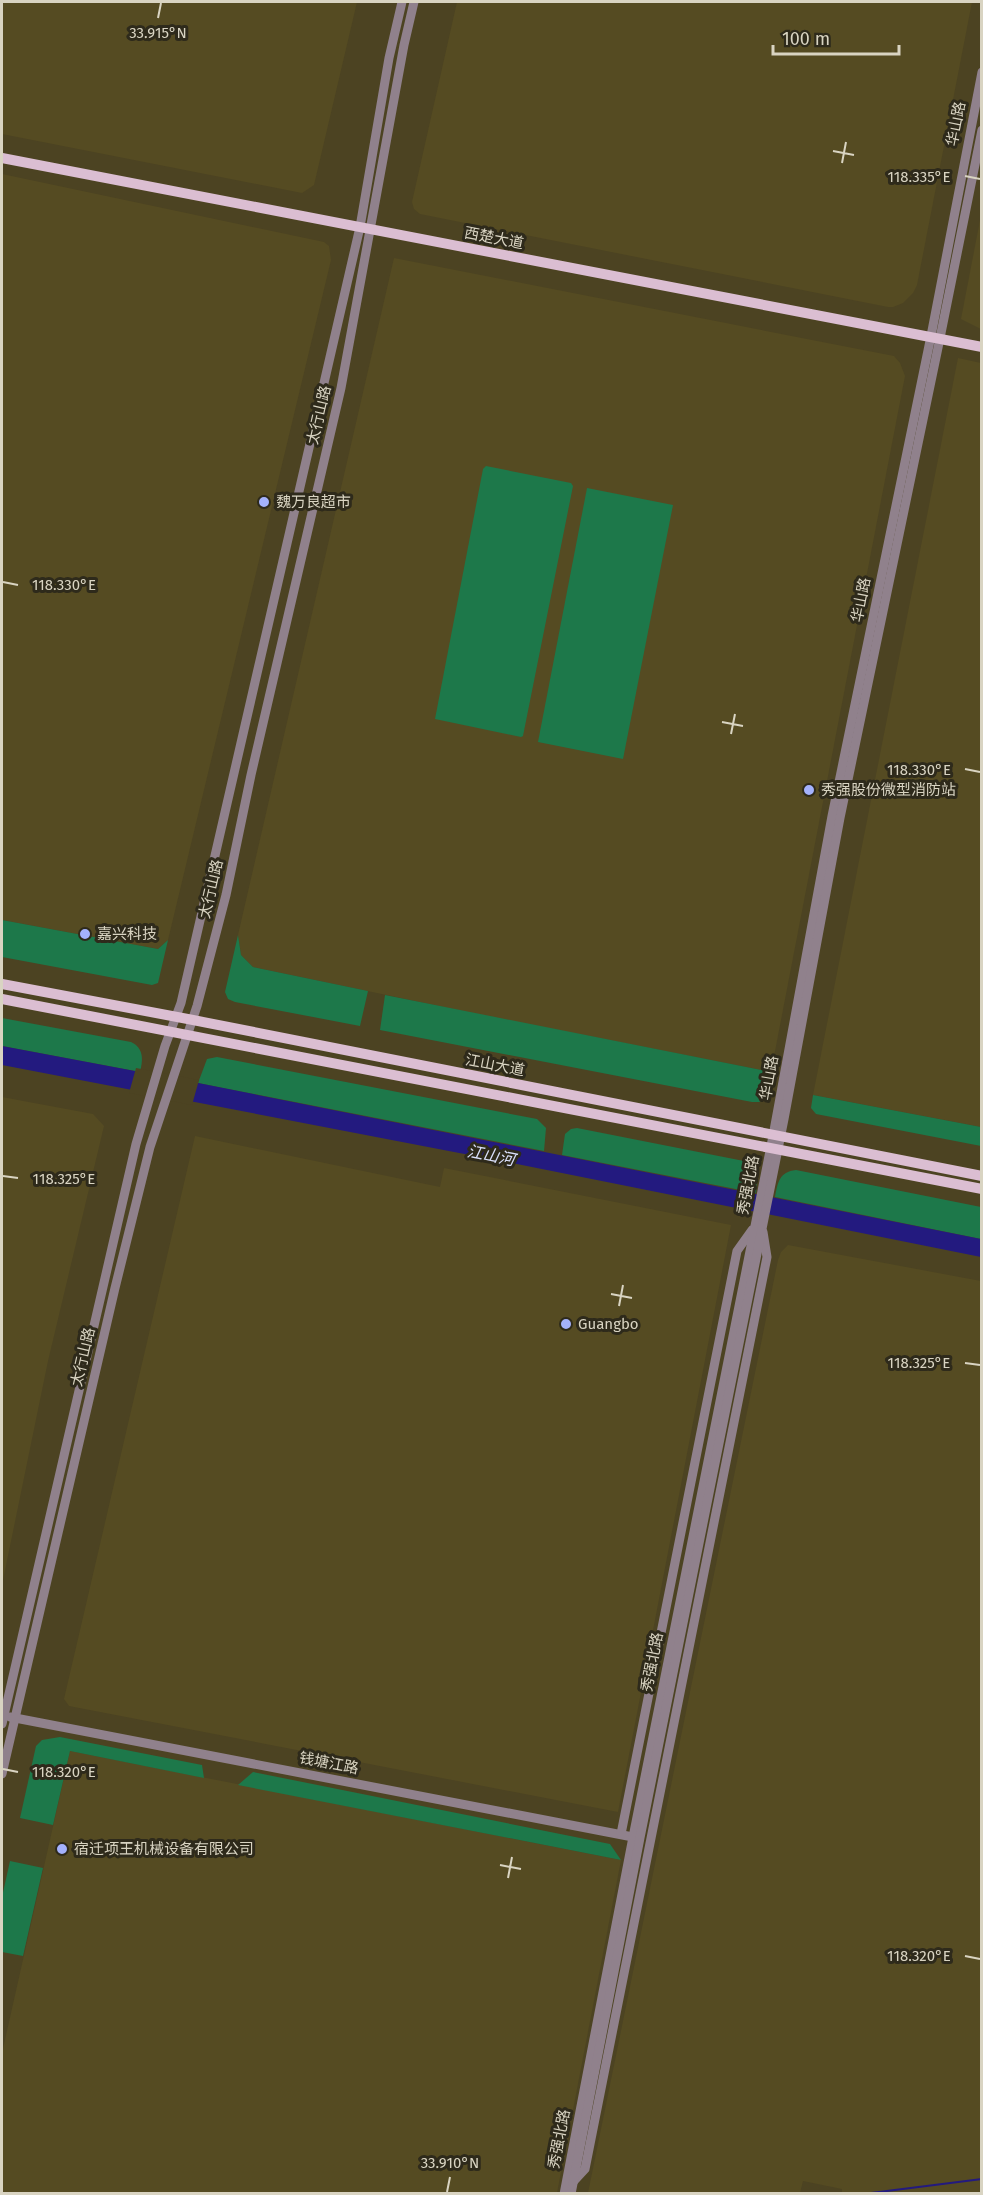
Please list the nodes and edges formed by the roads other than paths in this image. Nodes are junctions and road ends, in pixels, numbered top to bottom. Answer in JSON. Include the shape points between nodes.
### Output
{"nodes":[{"id":1,"x":402,"y":2,"type":"edge"},
{"id":2,"x":414,"y":2,"type":"edge"},
{"id":3,"x":981,"y":72,"type":"edge"},
{"id":4,"x":981,"y":130,"type":"edge"},
{"id":5,"x":2,"y":158,"type":"edge"},
{"id":6,"x":360,"y":227,"type":"junction"},
{"id":7,"x":372,"y":229,"type":"junction"},
{"id":8,"x":936,"y":337,"type":"junction"},
{"id":9,"x":981,"y":347,"type":"edge"},
{"id":10,"x":2,"y":984,"type":"edge"},
{"id":11,"x":2,"y":999,"type":"edge"},
{"id":12,"x":176,"y":1016,"type":"junction"},
{"id":13,"x":193,"y":1020,"type":"junction"},
{"id":14,"x":171,"y":1030,"type":"junction"},
{"id":15,"x":188,"y":1034,"type":"junction"},
{"id":16,"x":776,"y":1137,"type":"junction"},
{"id":17,"x":774,"y":1149,"type":"junction"},
{"id":18,"x":981,"y":1176,"type":"edge"},
{"id":19,"x":981,"y":1189,"type":"edge"},
{"id":20,"x":759,"y":1224,"type":"junction"},
{"id":21,"x":2,"y":1718,"type":"edge"},
{"id":22,"x":14,"y":1718,"type":"junction"},
{"id":23,"x":2,"y":1774,"type":"edge"},
{"id":24,"x":621,"y":1834,"type":"junction"},
{"id":25,"x":636,"y":1837,"type":"junction"},
{"id":26,"x":651,"y":1840,"type":"junction"},
{"id":27,"x":573,"y":2182,"type":"junction"},
{"id":28,"x":564,"y":2193,"type":"edge"},
{"id":29,"x":571,"y":2193,"type":"edge"}],
"edges":[{"from":1,"to":6,"type":"street","name":"太行山路"},
{"from":2,"to":7,"type":"street","name":"太行山路"},
{"from":3,"to":8,"type":"street","name":"华山路"},
{"from":4,"to":8,"type":"street","name":"华山路"},
{"from":5,"to":6,"type":"main road","name":"西楚大道"},
{"from":6,"to":7,"type":"main road","name":"西楚大道"},
{"from":6,"to":12,"type":"street","name":"太行山路"},
{"from":7,"to":8,"type":"main road","name":"西楚大道"},
{"from":7,"to":13,"type":"street","name":"太行山路","via":[[341,388],[226,895]]},
{"from":8,"to":9,"type":"main road","name":"西楚大道"},
{"from":8,"to":16,"type":"street","name":"华山路","via":[[832,816]]},
{"from":10,"to":12,"type":"main road","name":"江山大道"},
{"from":11,"to":14,"type":"main road","name":"江山大道"},
{"from":12,"to":13,"type":"main road","name":"江山大道"},
{"from":12,"to":14,"type":"street","name":"太行山路"},
{"from":13,"to":15,"type":"street","name":"太行山路"},
{"from":13,"to":16,"type":"main road","name":"江山大道"},
{"from":14,"to":15,"type":"main road","name":"江山大道"},
{"from":14,"to":21,"type":"street","name":"太行山路","via":[[136,1144]]},
{"from":15,"to":17,"type":"main road","name":"江山大道"},
{"from":15,"to":22,"type":"street","name":"太行山路","via":[[150,1147]]},
{"from":16,"to":17,"type":"street","name":"秀强北路"},
{"from":16,"to":18,"type":"main road","name":"江山大道"},
{"from":17,"to":19,"type":"main road","name":"江山大道"},
{"from":17,"to":20,"type":"street","name":"秀强北路"},
{"from":20,"to":24,"type":"street","via":[[737,1251]]},
{"from":20,"to":25,"type":"street","name":"秀强北路"},
{"from":20,"to":26,"type":"street","via":[[767,1257]]},
{"from":21,"to":22,"type":"street","name":"钱塘江路"},
{"from":22,"to":23,"type":"street","name":"太行山路"},
{"from":22,"to":24,"type":"street","name":"钱塘江路"},
{"from":24,"to":25,"type":"street","name":"钱塘江路"},
{"from":25,"to":26,"type":"street","name":"钱塘江路"},
{"from":25,"to":27,"type":"street","name":"秀强北路"},
{"from":25,"to":28,"type":"street","name":"秀强北路"},
{"from":26,"to":27,"type":"street","via":[[585,2169]]},
{"from":27,"to":29,"type":"street","name":"秀强北路"}]}
